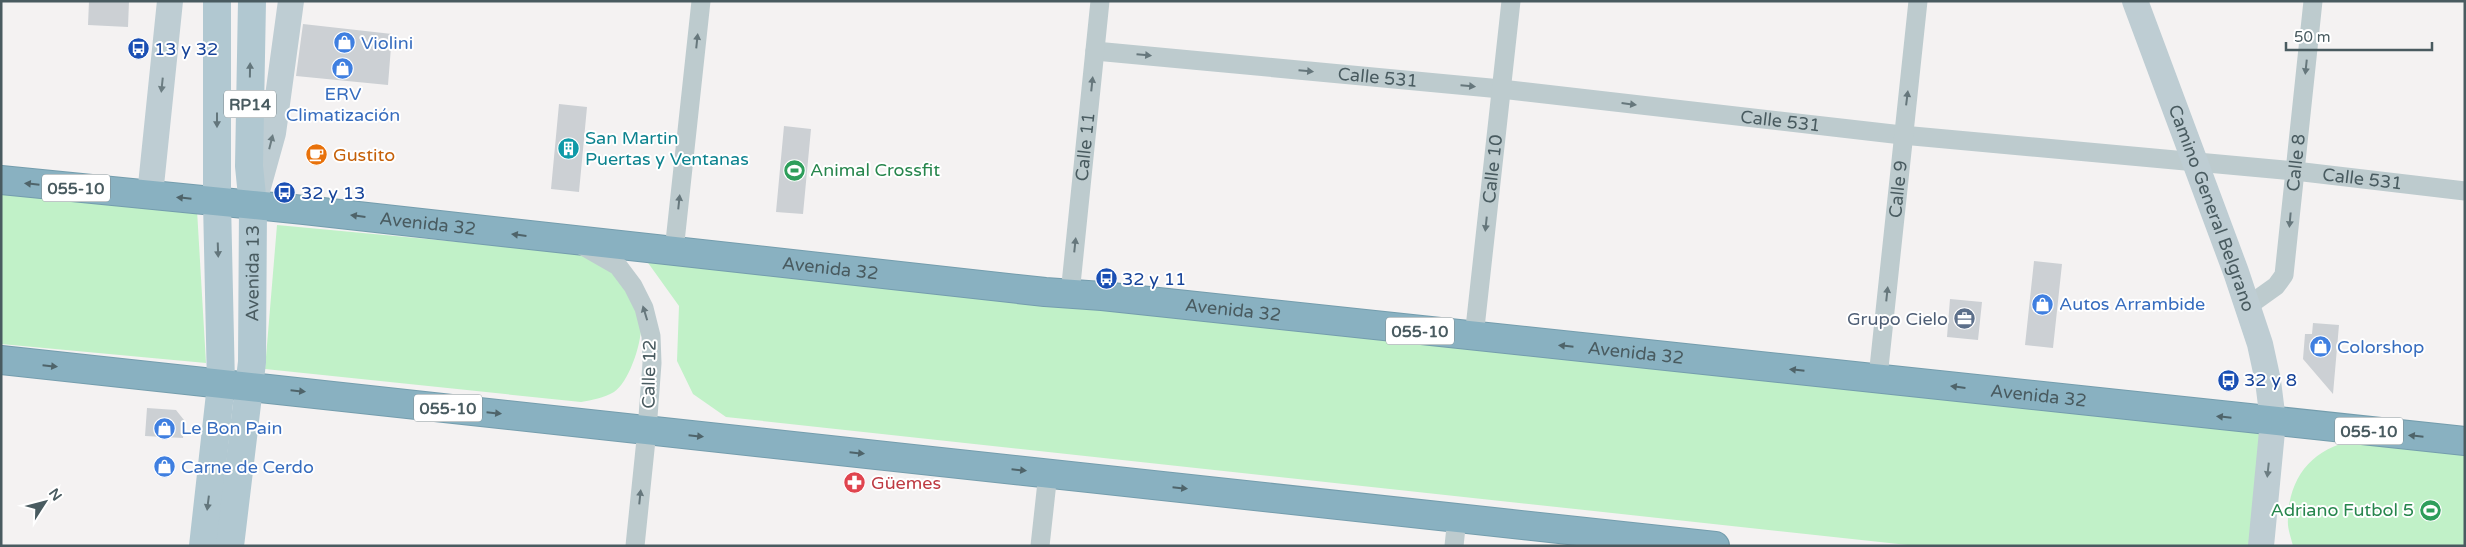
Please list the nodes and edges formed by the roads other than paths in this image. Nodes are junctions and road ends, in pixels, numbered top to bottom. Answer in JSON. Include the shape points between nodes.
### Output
{"nodes":[{"id":1,"x":170,"y":1,"type":"edge"},
{"id":2,"x":217,"y":1,"type":"edge"},
{"id":3,"x":252,"y":1,"type":"edge"},
{"id":4,"x":292,"y":1,"type":"edge"},
{"id":5,"x":701,"y":1,"type":"edge"},
{"id":6,"x":1100,"y":1,"type":"edge"},
{"id":7,"x":1511,"y":1,"type":"edge"},
{"id":8,"x":1918,"y":1,"type":"edge"},
{"id":9,"x":2135,"y":1,"type":"edge"},
{"id":10,"x":2313,"y":1,"type":"edge"},
{"id":11,"x":1096,"y":51,"type":"junction"},
{"id":12,"x":1501,"y":89,"type":"junction"},
{"id":13,"x":1902,"y":135,"type":"junction"},
{"id":14,"x":2194,"y":162,"type":"junction"},
{"id":15,"x":2294,"y":171,"type":"junction"},
{"id":16,"x":1,"y":180,"type":"edge"},
{"id":17,"x":2465,"y":191,"type":"edge"},
{"id":18,"x":150,"y":195,"type":"junction"},
{"id":19,"x":217,"y":202,"type":"junction"},
{"id":20,"x":253,"y":206,"type":"junction"},
{"id":21,"x":568,"y":240,"type":"junction"},
{"id":22,"x":674,"y":251,"type":"junction"},
{"id":23,"x":1070,"y":294,"type":"junction"},
{"id":24,"x":2248,"y":306,"type":"junction"},
{"id":25,"x":1474,"y":337,"type":"junction"},
{"id":26,"x":1,"y":360,"type":"edge"},
{"id":27,"x":1878,"y":378,"type":"junction"},
{"id":28,"x":222,"y":385,"type":"junction"},
{"id":29,"x":249,"y":386,"type":"junction"},
{"id":30,"x":2273,"y":421,"type":"junction"},
{"id":31,"x":647,"y":430,"type":"junction"},
{"id":32,"x":2465,"y":441,"type":"edge"},
{"id":33,"x":1048,"y":474,"type":"junction"},
{"id":34,"x":1457,"y":518,"type":"junction"},
{"id":35,"x":203,"y":546,"type":"edge"},
{"id":36,"x":230,"y":546,"type":"edge"},
{"id":37,"x":635,"y":546,"type":"edge"},
{"id":38,"x":1040,"y":546,"type":"edge"},
{"id":39,"x":1454,"y":546,"type":"edge"},
{"id":40,"x":1715,"y":546,"type":"edge"},
{"id":41,"x":2261,"y":546,"type":"edge"}],
"edges":[{"from":1,"to":18,"type":"street","one_way":true},
{"from":2,"to":19,"type":"main road","name":"Avenida 13","number":"RP14","one_way":true},
{"from":20,"to":3,"type":"main road","name":"Avenida 13","number":"RP14","one_way":true,"via":[[249,166]]},
{"from":20,"to":4,"type":"street","one_way":true,"via":[[273,133]]},
{"from":22,"to":5,"type":"street","one_way":true},
{"from":6,"to":11,"type":"street","name":"Calle 11"},
{"from":7,"to":12,"type":"street","name":"Calle 10"},
{"from":13,"to":8,"type":"street","name":"Calle 9","one_way":true},
{"from":9,"to":14,"type":"street","name":"Camino General Belgrano"},
{"from":10,"to":15,"type":"street","name":"Calle 8","one_way":true},
{"from":11,"to":12,"type":"street","name":"Calle 531","one_way":true},
{"from":23,"to":11,"type":"street","name":"Calle 11","one_way":true},
{"from":12,"to":13,"type":"street","name":"Calle 531","one_way":true},
{"from":12,"to":25,"type":"street","name":"Calle 10","one_way":true},
{"from":13,"to":14,"type":"street","name":"Calle 531"},
{"from":27,"to":13,"type":"street","name":"Calle 9","one_way":true},
{"from":14,"to":15,"type":"street","name":"Calle 531"},
{"from":14,"to":24,"type":"street","name":"Camino General Belgrano"},
{"from":15,"to":17,"type":"street","name":"Calle 531"},
{"from":15,"to":24,"type":"street","name":"Calle 8","one_way":true,"via":[[2284,275],[2276,286]]},
{"from":18,"to":16,"type":"highway","name":"Avenida 32","number":"055-10","one_way":true},
{"from":19,"to":18,"type":"highway","name":"Avenida 32","number":"055-10","one_way":true},
{"from":19,"to":20,"type":"highway","name":"Avenida 32","number":"055-10"},
{"from":19,"to":28,"type":"main road","name":"Avenida 13","number":"RP14","one_way":true},
{"from":21,"to":20,"type":"highway","name":"Avenida 32","number":"055-10","one_way":true},
{"from":20,"to":29,"type":"main road","name":"Avenida 13","number":"RP14"},
{"from":21,"to":22,"type":"highway","name":"Avenida 32","number":"055-10"},
{"from":31,"to":21,"type":"street","name":"Calle 12","one_way":true,"via":[[652,363],[651,336],[644,308],[618,266]]},
{"from":22,"to":23,"type":"highway","name":"Avenida 32","number":"055-10"},
{"from":23,"to":25,"type":"highway","name":"Avenida 32","number":"055-10"},
{"from":24,"to":30,"type":"street","name":"Camino General Belgrano","via":[[2268,382]]},
{"from":27,"to":25,"type":"highway","name":"Avenida 32","number":"055-10","one_way":true},
{"from":26,"to":28,"type":"highway","number":"055-10","one_way":true},
{"from":30,"to":27,"type":"highway","name":"Avenida 32","number":"055-10","one_way":true},
{"from":28,"to":29,"type":"highway","number":"055-10"},
{"from":28,"to":35,"type":"main road","name":"Avenida 13","one_way":true},
{"from":29,"to":31,"type":"highway","number":"055-10","one_way":true},
{"from":29,"to":36,"type":"main road","name":"Avenida 13"},
{"from":32,"to":30,"type":"highway","name":"Avenida 32","number":"055-10","one_way":true},
{"from":30,"to":41,"type":"street","one_way":true},
{"from":31,"to":33,"type":"highway","number":"055-10","one_way":true},
{"from":37,"to":31,"type":"street","name":"Calle 12","one_way":true},
{"from":33,"to":34,"type":"highway","number":"055-10","one_way":true},
{"from":33,"to":38,"type":"street"},
{"from":34,"to":39,"type":"street"},
{"from":34,"to":40,"type":"highway","number":"055-10"}]}
